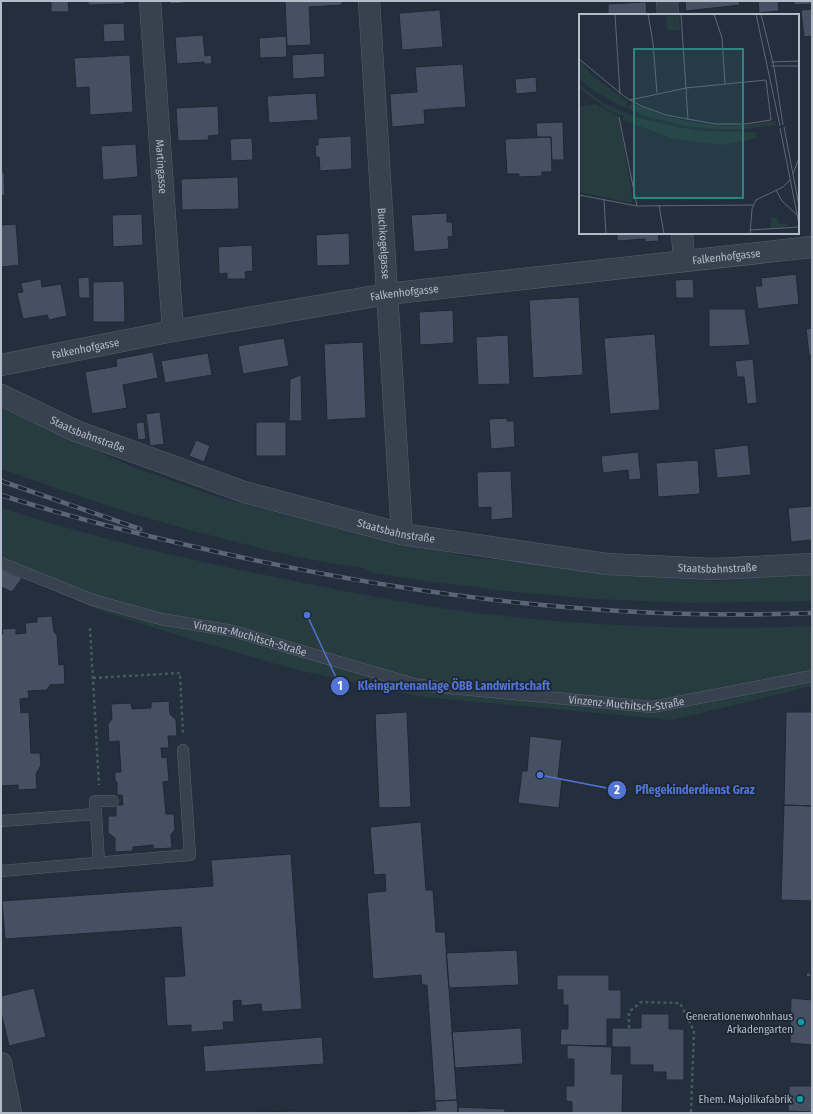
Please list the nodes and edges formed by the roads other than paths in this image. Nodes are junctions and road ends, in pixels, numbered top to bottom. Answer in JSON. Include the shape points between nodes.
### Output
{"nodes":[{"id":1,"x":150,"y":1,"type":"edge"},
{"id":2,"x":369,"y":1,"type":"edge"},
{"id":3,"x":667,"y":1,"type":"edge"},
{"id":4,"x":668,"y":14,"type":"edge"},
{"id":5,"x":682,"y":234,"type":"edge"},
{"id":6,"x":812,"y":247,"type":"edge"},
{"id":7,"x":684,"y":260,"type":"junction"},
{"id":8,"x":387,"y":294,"type":"junction"},
{"id":9,"x":173,"y":331,"type":"junction"},
{"id":10,"x":1,"y":365,"type":"edge"},
{"id":11,"x":1,"y":394,"type":"edge"},
{"id":12,"x":402,"y":534,"type":"junction"},
{"id":13,"x":1,"y":563,"type":"edge"},
{"id":14,"x":812,"y":564,"type":"edge"},
{"id":15,"x":812,"y":676,"type":"edge"},
{"id":16,"x":183,"y":750,"type":"road end"},
{"id":17,"x":113,"y":801,"type":"dead end"},
{"id":18,"x":96,"y":814,"type":"junction"},
{"id":19,"x":1,"y":821,"type":"edge"},
{"id":20,"x":99,"y":863,"type":"junction"},
{"id":21,"x":1,"y":871,"type":"edge"},
{"id":22,"x":1,"y":1063,"type":"edge"},
{"id":23,"x":11,"y":1113,"type":"edge"}],
"edges":[{"from":1,"to":9,"type":"street","name":"Martingasse"},
{"from":2,"to":8,"type":"street","name":"Buchkogelgasse"},
{"from":3,"to":4,"type":"street"},
{"from":5,"to":7,"type":"street"},
{"from":6,"to":7,"type":"street","name":"Falkenhofgasse"},
{"from":7,"to":8,"type":"street","name":"Falkenhofgasse"},
{"from":8,"to":9,"type":"street","name":"Falkenhofgasse"},
{"from":8,"to":12,"type":"street","name":"Buchkogelgasse"},
{"from":9,"to":10,"type":"street","name":"Falkenhofgasse"},
{"from":11,"to":12,"type":"street","name":"Staatsbahnstraße","via":[[76,432],[244,492]]},
{"from":12,"to":14,"type":"street","name":"Staatsbahnstraße","via":[[607,564],[714,568]]},
{"from":13,"to":15,"type":"lane","name":"Vinzenz-Muchitsch-Straße","via":[[93,600],[161,619],[233,631],[418,685],[652,707]]},
{"from":16,"to":20,"type":"lane","via":[[190,855]]},
{"from":17,"to":18,"type":"lane","via":[[95,801]]},
{"from":18,"to":19,"type":"lane"},
{"from":18,"to":20,"type":"lane"},
{"from":20,"to":21,"type":"lane"},
{"from":22,"to":23,"type":"street"}]}
